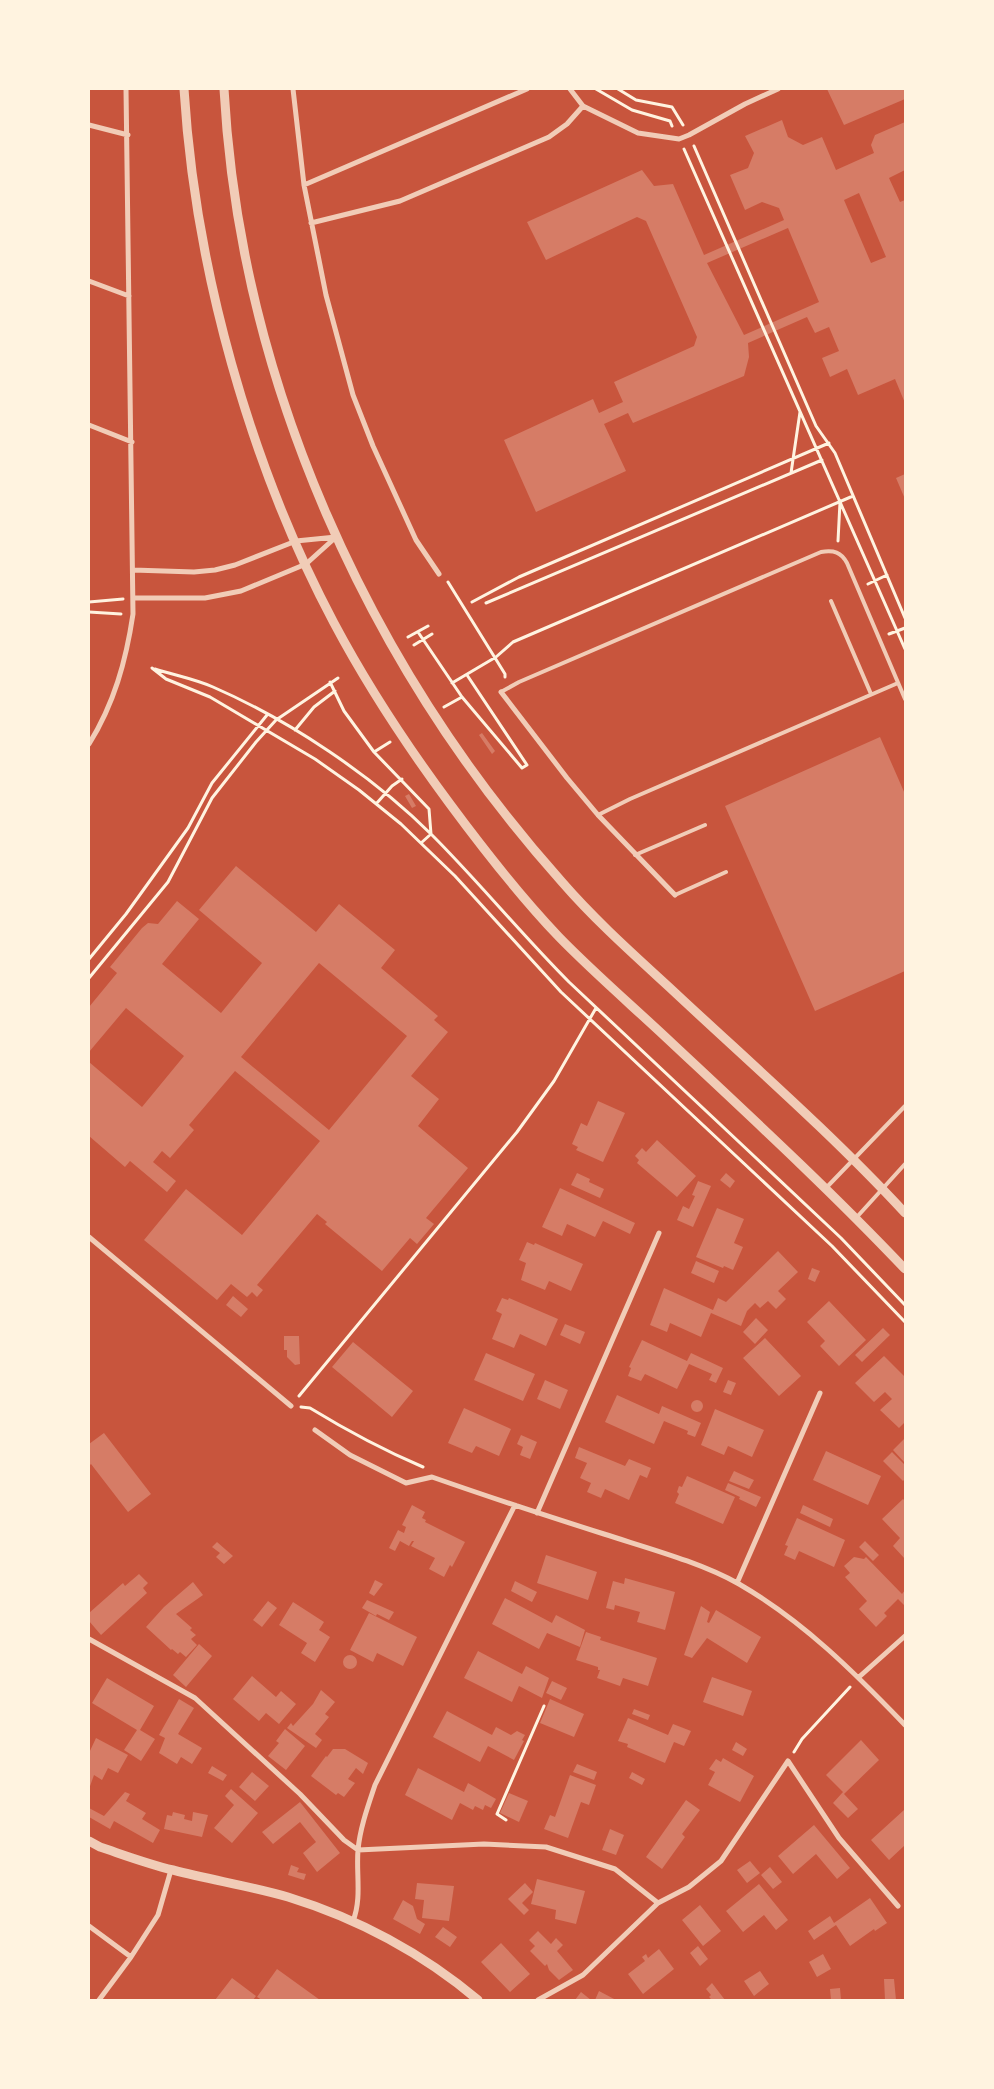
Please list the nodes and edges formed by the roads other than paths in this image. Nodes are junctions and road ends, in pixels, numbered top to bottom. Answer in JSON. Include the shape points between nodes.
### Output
{"nodes":[{"id":1,"x":126,"y":89,"type":"edge"},
{"id":2,"x":184,"y":89,"type":"edge"},
{"id":3,"x":224,"y":89,"type":"edge"},
{"id":4,"x":293,"y":89,"type":"edge"},
{"id":5,"x":527,"y":89,"type":"edge"},
{"id":6,"x":570,"y":89,"type":"edge"},
{"id":7,"x":778,"y":89,"type":"edge"},
{"id":8,"x":583,"y":106,"type":"junction"},
{"id":9,"x":89,"y":125,"type":"edge"},
{"id":10,"x":128,"y":135,"type":"junction"},
{"id":11,"x":304,"y":185,"type":"junction"},
{"id":12,"x":311,"y":223,"type":"junction"},
{"id":13,"x":89,"y":281,"type":"edge"},
{"id":14,"x":129,"y":296,"type":"junction"},
{"id":15,"x":89,"y":424,"type":"edge"},
{"id":16,"x":132,"y":442,"type":"junction"},
{"id":17,"x":336,"y":537,"type":"junction"},
{"id":18,"x":296,"y":541,"type":"junction"},
{"id":19,"x":306,"y":564,"type":"junction"},
{"id":20,"x":133,"y":570,"type":"junction"},
{"id":21,"x":439,"y":574,"type":"road end"},
{"id":22,"x":133,"y":598,"type":"junction"},
{"id":23,"x":831,"y":601,"type":"dead end"},
{"id":24,"x":898,"y":683,"type":"junction"},
{"id":25,"x":502,"y":692,"type":"joint"},
{"id":26,"x":872,"y":694,"type":"junction"},
{"id":27,"x":905,"y":699,"type":"edge"},
{"id":28,"x":89,"y":744,"type":"edge"},
{"id":29,"x":598,"y":816,"type":"junction"},
{"id":30,"x":705,"y":825,"type":"dead end"},
{"id":31,"x":636,"y":855,"type":"junction"},
{"id":32,"x":726,"y":872,"type":"dead end"},
{"id":33,"x":675,"y":895,"type":"joint"},
{"id":34,"x":905,"y":1106,"type":"edge"},
{"id":35,"x":853,"y":1159,"type":"junction"},
{"id":36,"x":905,"y":1164,"type":"edge"},
{"id":37,"x":826,"y":1188,"type":"junction"},
{"id":38,"x":883,"y":1189,"type":"junction"},
{"id":39,"x":905,"y":1213,"type":"edge"},
{"id":40,"x":856,"y":1218,"type":"junction"},
{"id":41,"x":659,"y":1233,"type":"dead end"},
{"id":42,"x":89,"y":1237,"type":"edge"},
{"id":43,"x":905,"y":1269,"type":"edge"},
{"id":44,"x":820,"y":1393,"type":"dead end"},
{"id":45,"x":290,"y":1406,"type":"road end"},
{"id":46,"x":315,"y":1430,"type":"dead end"},
{"id":47,"x":515,"y":1505,"type":"junction"},
{"id":48,"x":537,"y":1513,"type":"junction"},
{"id":49,"x":737,"y":1583,"type":"junction"},
{"id":50,"x":905,"y":1636,"type":"edge"},
{"id":51,"x":89,"y":1639,"type":"edge"},
{"id":52,"x":859,"y":1677,"type":"junction"},
{"id":53,"x":905,"y":1725,"type":"edge"},
{"id":54,"x":89,"y":1841,"type":"edge"},
{"id":55,"x":358,"y":1850,"type":"junction"},
{"id":56,"x":172,"y":1870,"type":"junction"},
{"id":57,"x":658,"y":1904,"type":"junction"},
{"id":58,"x":898,"y":1906,"type":"dead end"},
{"id":59,"x":353,"y":1921,"type":"junction"},
{"id":60,"x":89,"y":1926,"type":"edge"},
{"id":61,"x":131,"y":1957,"type":"junction"},
{"id":62,"x":99,"y":2000,"type":"edge"},
{"id":63,"x":478,"y":2000,"type":"edge"},
{"id":64,"x":538,"y":2000,"type":"edge"}],
"edges":[{"from":1,"to":10,"type":"street"},
{"from":2,"to":18,"type":"street","via":[[192,177],[204,245],[233,367],[272,484]]},
{"from":3,"to":17,"type":"street","via":[[241,231],[253,290],[288,415]]},
{"from":4,"to":11,"type":"street"},
{"from":5,"to":11,"type":"street"},
{"from":6,"to":8,"type":"street"},
{"from":7,"to":8,"type":"street","via":[[679,139],[638,133]]},
{"from":8,"to":12,"type":"street","via":[[567,124],[540,141],[400,201]]},
{"from":9,"to":10,"type":"street"},
{"from":10,"to":14,"type":"street"},
{"from":11,"to":12,"type":"street"},
{"from":12,"to":21,"type":"street","via":[[338,346],[353,395],[399,505],[416,540]]},
{"from":13,"to":14,"type":"street"},
{"from":14,"to":16,"type":"street"},
{"from":15,"to":16,"type":"street"},
{"from":16,"to":20,"type":"street"},
{"from":17,"to":18,"type":"street"},
{"from":17,"to":19,"type":"street"},
{"from":17,"to":35,"type":"street","via":[[409,677],[480,782],[563,884]]},
{"from":18,"to":19,"type":"street"},
{"from":18,"to":20,"type":"street","via":[[215,570]]},
{"from":19,"to":22,"type":"street","via":[[224,595]]},
{"from":19,"to":37,"type":"street","via":[[336,627],[401,736],[508,880],[560,937]]},
{"from":20,"to":22,"type":"street"},
{"from":22,"to":28,"type":"street","via":[[129,640],[120,679],[104,719]]},
{"from":23,"to":26,"type":"lane"},
{"from":24,"to":25,"type":"lane","via":[[843,556],[829,551],[518,682]]},
{"from":24,"to":26,"type":"lane"},
{"from":24,"to":27,"type":"lane"},
{"from":25,"to":29,"type":"street"},
{"from":26,"to":29,"type":"lane","via":[[630,799]]},
{"from":29,"to":31,"type":"street"},
{"from":30,"to":31,"type":"lane"},
{"from":31,"to":33,"type":"street"},
{"from":32,"to":33,"type":"lane"},
{"from":34,"to":35,"type":"lane"},
{"from":35,"to":37,"type":"lane"},
{"from":35,"to":38,"type":"street"},
{"from":36,"to":38,"type":"lane"},
{"from":37,"to":40,"type":"street"},
{"from":38,"to":39,"type":"street"},
{"from":38,"to":40,"type":"lane"},
{"from":40,"to":43,"type":"street"},
{"from":41,"to":48,"type":"street"},
{"from":42,"to":45,"type":"street"},
{"from":44,"to":49,"type":"street"},
{"from":46,"to":47,"type":"street","via":[[350,1455],[406,1484],[432,1478]]},
{"from":47,"to":48,"type":"street"},
{"from":47,"to":55,"type":"street","via":[[375,1786],[365,1813]]},
{"from":48,"to":49,"type":"street","via":[[675,1557]]},
{"from":49,"to":52,"type":"street","via":[[816,1638]]},
{"from":50,"to":52,"type":"street"},
{"from":51,"to":55,"type":"street","via":[[195,1698]]},
{"from":52,"to":53,"type":"street"},
{"from":54,"to":56,"type":"street"},
{"from":55,"to":57,"type":"street","via":[[484,1844],[546,1847],[614,1869]]},
{"from":55,"to":59,"type":"street","via":[[358,1909]]},
{"from":56,"to":59,"type":"street","via":[[288,1897]]},
{"from":56,"to":61,"type":"street","via":[[158,1915]]},
{"from":57,"to":58,"type":"street","via":[[689,1887],[721,1861],[788,1761],[839,1838]]},
{"from":57,"to":64,"type":"street","via":[[583,1975]]},
{"from":59,"to":63,"type":"street","via":[[415,1953]]},
{"from":60,"to":61,"type":"street"},
{"from":61,"to":62,"type":"street"}]}
